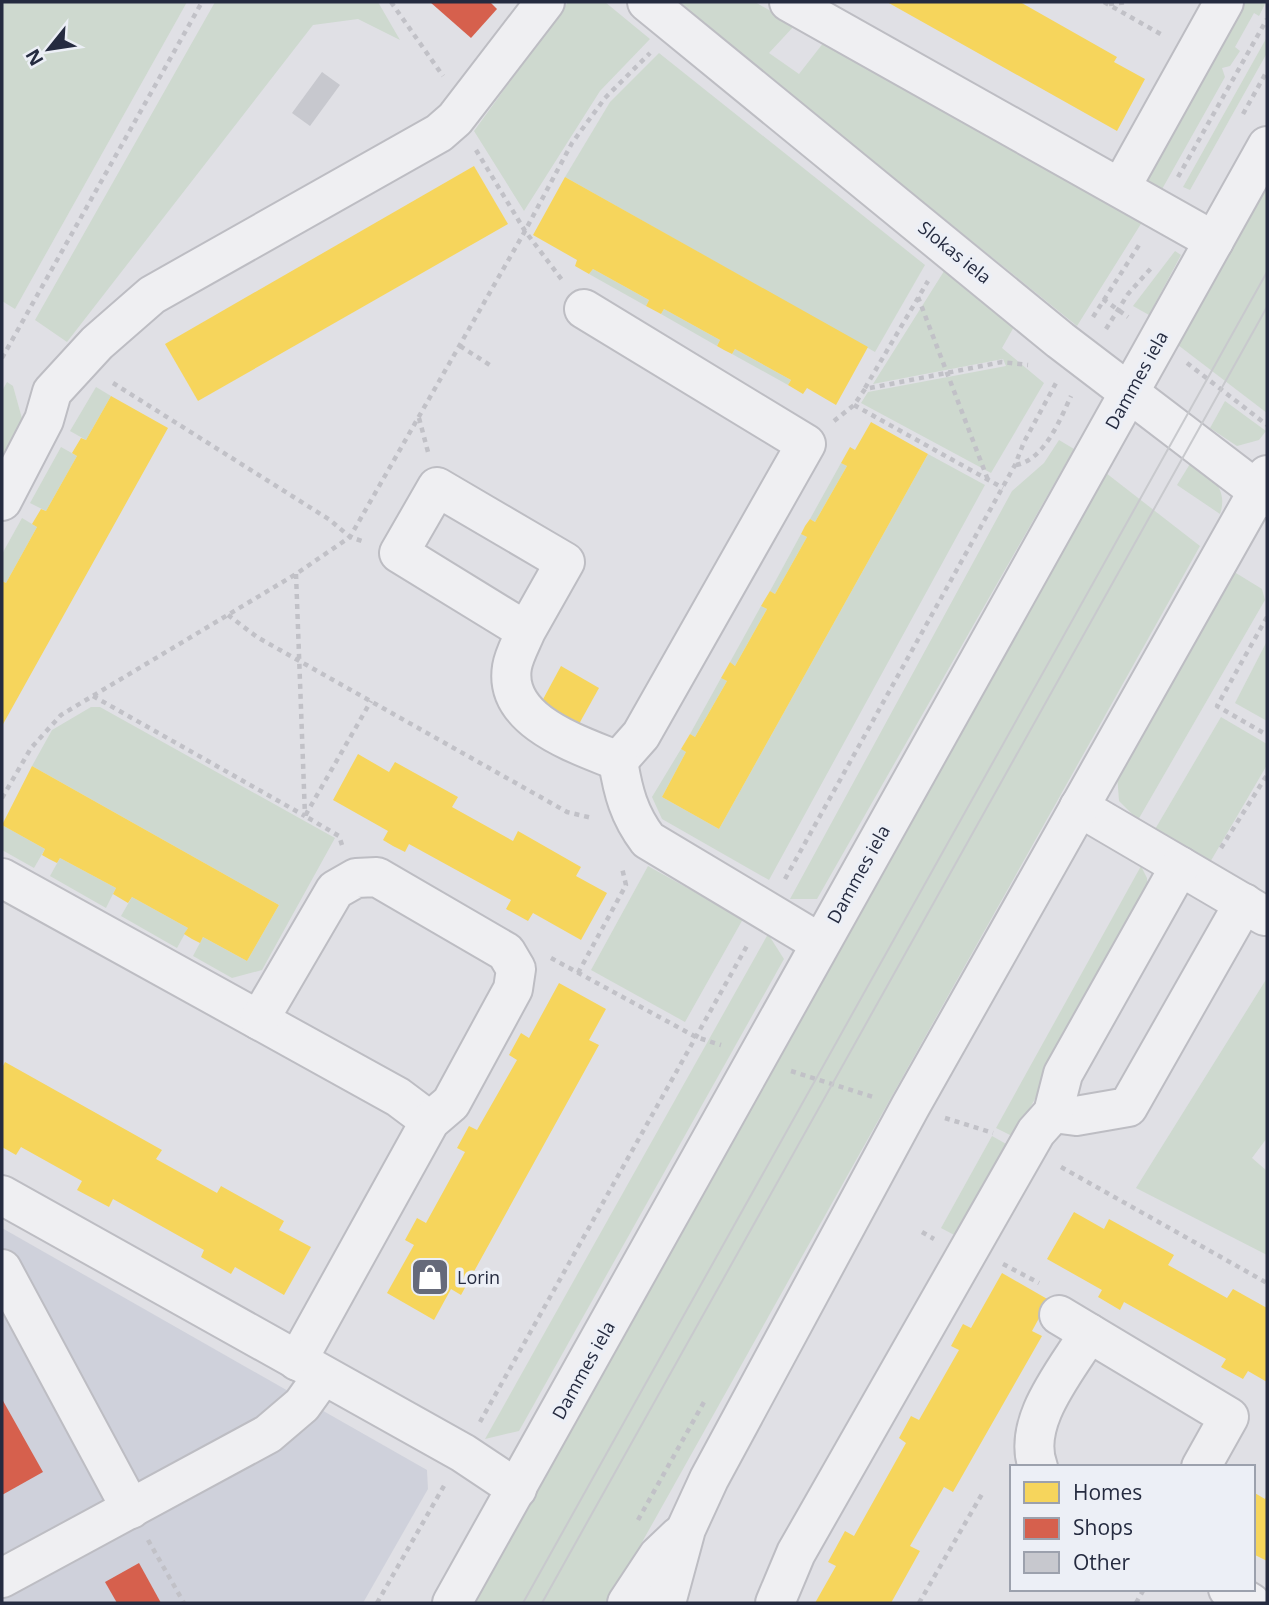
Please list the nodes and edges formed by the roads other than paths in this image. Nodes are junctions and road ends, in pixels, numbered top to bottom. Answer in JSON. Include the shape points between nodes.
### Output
{"nodes":[{"id":1,"x":545,"y":2,"type":"edge"},
{"id":2,"x":789,"y":2,"type":"edge"},
{"id":3,"x":1224,"y":2,"type":"edge"},
{"id":4,"x":661,"y":13,"type":"edge"},
{"id":5,"x":1267,"y":146,"type":"edge"},
{"id":6,"x":1121,"y":187,"type":"junction"},
{"id":7,"x":1186,"y":224,"type":"junction"},
{"id":8,"x":584,"y":309,"type":"road end"},
{"id":9,"x":1129,"y":392,"type":"junction"},
{"id":10,"x":1264,"y":488,"type":"edge"},
{"id":11,"x":2,"y":501,"type":"edge"},
{"id":12,"x":526,"y":631,"type":"junction"},
{"id":13,"x":618,"y":761,"type":"junction"},
{"id":14,"x":1079,"y":807,"type":"junction"},
{"id":15,"x":1191,"y":872,"type":"junction"},
{"id":16,"x":2,"y":878,"type":"edge"},
{"id":17,"x":1256,"y":910,"type":"edge"},
{"id":18,"x":820,"y":943,"type":"junction"},
{"id":19,"x":259,"y":1020,"type":"junction"},
{"id":20,"x":1053,"y":1113,"type":"junction"},
{"id":21,"x":430,"y":1121,"type":"junction"},
{"id":22,"x":2,"y":1195,"type":"edge"},
{"id":23,"x":2,"y":1269,"type":"edge"},
{"id":24,"x":309,"y":1369,"type":"junction"},
{"id":25,"x":1037,"y":1465,"type":"edge"},
{"id":26,"x":1202,"y":1465,"type":"edge"},
{"id":27,"x":517,"y":1489,"type":"junction"},
{"id":28,"x":131,"y":1509,"type":"junction"},
{"id":29,"x":686,"y":1529,"type":"junction"},
{"id":30,"x":2,"y":1577,"type":"edge"},
{"id":31,"x":1231,"y":1591,"type":"edge"},
{"id":32,"x":452,"y":1603,"type":"edge"},
{"id":33,"x":627,"y":1603,"type":"edge"},
{"id":34,"x":666,"y":1603,"type":"edge"},
{"id":35,"x":775,"y":1603,"type":"edge"},
{"id":36,"x":1251,"y":1603,"type":"edge"}],
"edges":[{"from":1,"to":11,"type":"street","via":[[463,109],[439,133],[152,295],[79,362],[52,392],[44,420]]},
{"from":2,"to":6,"type":"street"},
{"from":3,"to":6,"type":"street"},
{"from":4,"to":9,"type":"street","name":"Slokas iela"},
{"from":5,"to":7,"type":"street","name":"Dammes iela"},
{"from":6,"to":7,"type":"street"},
{"from":7,"to":9,"type":"street","name":"Dammes iela"},
{"from":8,"to":13,"type":"street","via":[[806,444],[641,735]]},
{"from":9,"to":10,"type":"street","name":"Slokas iela"},
{"from":9,"to":18,"type":"street","name":"Dammes iela"},
{"from":10,"to":14,"type":"street"},
{"from":12,"to":12,"type":"street","via":[[399,553],[437,487],[565,562]]},
{"from":12,"to":13,"type":"street","via":[[512,667],[522,705],[536,722]]},
{"from":13,"to":18,"type":"street","via":[[625,799],[648,841]]},
{"from":14,"to":15,"type":"street"},
{"from":14,"to":29,"type":"street","via":[[910,1107]]},
{"from":15,"to":17,"type":"street"},
{"from":15,"to":20,"type":"street","via":[[1063,1074]]},
{"from":16,"to":19,"type":"street"},
{"from":17,"to":20,"type":"street","via":[[1128,1107],[1076,1116]]},
{"from":18,"to":27,"type":"street","name":"Dammes iela"},
{"from":19,"to":21,"type":"street","via":[[398,1097]]},
{"from":19,"to":21,"type":"street","via":[[335,890],[356,878],[377,877],[506,952],[516,969],[513,989],[451,1103]]},
{"from":20,"to":35,"type":"street","via":[[1027,1148],[796,1553]]},
{"from":21,"to":24,"type":"street"},
{"from":22,"to":24,"type":"street"},
{"from":23,"to":28,"type":"street"},
{"from":24,"to":27,"type":"street","via":[[463,1453]]},
{"from":24,"to":28,"type":"street","via":[[302,1405],[268,1434]]},
{"from":25,"to":26,"type":"street","via":[[1033,1454],[1038,1419],[1074,1324],[1228,1417]]},
{"from":27,"to":32,"type":"street","name":"Dammes iela"},
{"from":28,"to":30,"type":"street"},
{"from":29,"to":33,"type":"street","via":[[658,1556]]},
{"from":29,"to":34,"type":"street"},
{"from":31,"to":36,"type":"street"}]}
